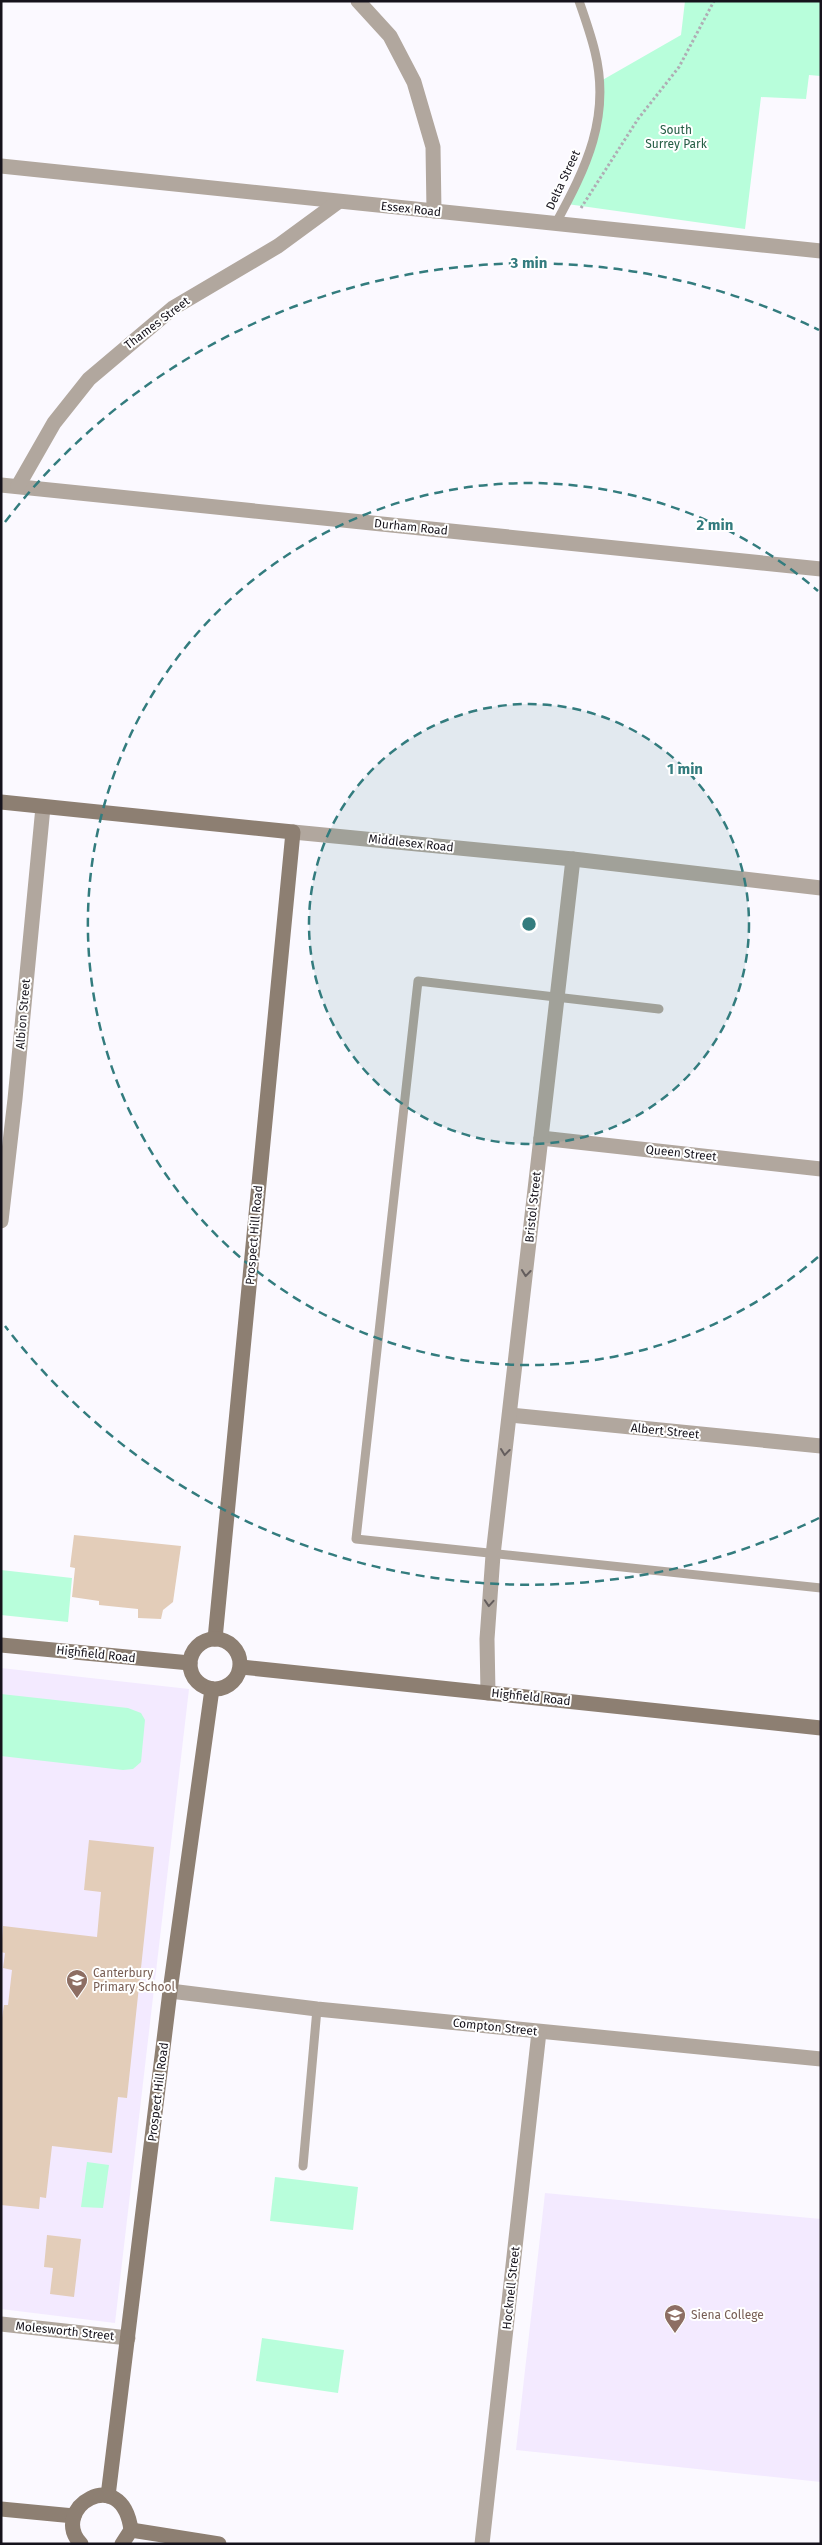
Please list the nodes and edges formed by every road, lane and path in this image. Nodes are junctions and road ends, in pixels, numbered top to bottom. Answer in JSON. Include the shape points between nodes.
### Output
{"nodes":[{"id":1,"x":358,"y":1,"type":"edge"},
{"id":2,"x":579,"y":1,"type":"edge"},
{"id":3,"x":714,"y":1,"type":"edge"},
{"id":4,"x":1,"y":166,"type":"edge"},
{"id":5,"x":338,"y":202,"type":"junction"},
{"id":6,"x":434,"y":212,"type":"junction"},
{"id":7,"x":556,"y":223,"type":"junction"},
{"id":8,"x":572,"y":225,"type":"junction"},
{"id":9,"x":821,"y":251,"type":"edge"},
{"id":10,"x":1,"y":485,"type":"edge"},
{"id":11,"x":18,"y":486,"type":"junction"},
{"id":12,"x":821,"y":569,"type":"edge"},
{"id":13,"x":1,"y":802,"type":"edge"},
{"id":14,"x":42,"y":807,"type":"junction"},
{"id":15,"x":292,"y":832,"type":"junction"},
{"id":16,"x":574,"y":859,"type":"junction"},
{"id":17,"x":821,"y":888,"type":"edge"},
{"id":18,"x":558,"y":996,"type":"junction"},
{"id":19,"x":659,"y":1009,"type":"dead end"},
{"id":20,"x":541,"y":1138,"type":"junction"},
{"id":21,"x":821,"y":1169,"type":"edge"},
{"id":22,"x":1,"y":1221,"type":"edge"},
{"id":23,"x":510,"y":1415,"type":"junction"},
{"id":24,"x":821,"y":1446,"type":"edge"},
{"id":25,"x":492,"y":1554,"type":"junction"},
{"id":26,"x":821,"y":1588,"type":"edge"},
{"id":27,"x":215,"y":1639,"type":"junction"},
{"id":28,"x":1,"y":1644,"type":"edge"},
{"id":29,"x":190,"y":1663,"type":"junction"},
{"id":30,"x":241,"y":1667,"type":"junction"},
{"id":31,"x":212,"y":1689,"type":"junction"},
{"id":32,"x":488,"y":1693,"type":"junction"},
{"id":33,"x":821,"y":1728,"type":"edge"},
{"id":34,"x":170,"y":1991,"type":"junction"},
{"id":35,"x":317,"y":2009,"type":"junction"},
{"id":36,"x":539,"y":2032,"type":"junction"},
{"id":37,"x":821,"y":2059,"type":"edge"},
{"id":38,"x":303,"y":2166,"type":"dead end"},
{"id":39,"x":1,"y":2324,"type":"edge"},
{"id":40,"x":128,"y":2338,"type":"junction"},
{"id":41,"x":108,"y":2496,"type":"junction"},
{"id":42,"x":1,"y":2509,"type":"edge"},
{"id":43,"x":74,"y":2516,"type":"junction"},
{"id":44,"x":131,"y":2530,"type":"junction"},
{"id":45,"x":81,"y":2544,"type":"edge"},
{"id":46,"x":122,"y":2544,"type":"edge"},
{"id":47,"x":219,"y":2544,"type":"edge"},
{"id":48,"x":482,"y":2544,"type":"edge"}],
"edges":[{"from":1,"to":6,"type":"street","via":[[390,36],[414,82],[433,147]]},
{"from":2,"to":7,"type":"lane","name":"Delta Street","via":[[596,53],[599,109],[595,137],[586,164]]},
{"from":3,"to":8,"type":"path","via":[[679,67],[638,119],[590,191]]},
{"from":4,"to":5,"type":"street","name":"Essex Road"},
{"from":5,"to":6,"type":"street","name":"Essex Road"},
{"from":5,"to":11,"type":"street","name":"Thames Street","via":[[278,246],[173,308],[88,379],[54,423]]},
{"from":6,"to":7,"type":"street","name":"Essex Road"},
{"from":7,"to":8,"type":"street","name":"Essex Road"},
{"from":8,"to":9,"type":"street","name":"Essex Road"},
{"from":10,"to":11,"type":"street","name":"Durham Road"},
{"from":11,"to":12,"type":"street","name":"Durham Road"},
{"from":13,"to":14,"type":"street","name":"Middlesex Road"},
{"from":14,"to":15,"type":"street","name":"Middlesex Road"},
{"from":14,"to":22,"type":"street","name":"Albion Street"},
{"from":15,"to":16,"type":"street","name":"Middlesex Road"},
{"from":15,"to":27,"type":"street","name":"Prospect Hill Road"},
{"from":16,"to":17,"type":"street","name":"Middlesex Road"},
{"from":16,"to":18,"type":"street","name":"Bristol Street"},
{"from":18,"to":19,"type":"lane"},
{"from":18,"to":20,"type":"street","name":"Bristol Street"},
{"from":18,"to":25,"type":"lane","via":[[418,981],[356,1539]]},
{"from":20,"to":21,"type":"street","name":"Queen Street"},
{"from":20,"to":23,"type":"street","name":"Bristol Street","one_way":true},
{"from":23,"to":24,"type":"street","name":"Albert Street"},
{"from":23,"to":25,"type":"street","name":"Bristol Street","one_way":true},
{"from":25,"to":26,"type":"lane"},
{"from":25,"to":32,"type":"street","name":"Bristol Street","one_way":true,"via":[[487,1639]]},
{"from":27,"to":29,"type":"street","via":[[199,1644]]},
{"from":27,"to":30,"type":"street","via":[[236,1649]]},
{"from":28,"to":29,"type":"street","name":"Highfield Road"},
{"from":29,"to":31,"type":"street","via":[[196,1681]]},
{"from":30,"to":31,"type":"street","via":[[229,1685]]},
{"from":30,"to":32,"type":"street","name":"Highfield Road"},
{"from":31,"to":34,"type":"street","name":"Prospect Hill Road"},
{"from":32,"to":33,"type":"street","name":"Highfield Road"},
{"from":34,"to":35,"type":"street","name":"Compton Street"},
{"from":34,"to":40,"type":"street","name":"Prospect Hill Road"},
{"from":35,"to":36,"type":"street","name":"Compton Street"},
{"from":35,"to":38,"type":"lane"},
{"from":36,"to":37,"type":"street","name":"Compton Street"},
{"from":36,"to":48,"type":"street","name":"Hocknell Street"},
{"from":39,"to":40,"type":"street","name":"Molesworth Street"},
{"from":40,"to":41,"type":"street","name":"Prospect Hill Road"},
{"from":41,"to":43,"type":"street","via":[[92,2497],[83,2502]]},
{"from":41,"to":44,"type":"street","via":[[125,2508]]},
{"from":42,"to":43,"type":"street"},
{"from":43,"to":45,"type":"street","via":[[74,2530]]},
{"from":44,"to":46,"type":"street"},
{"from":44,"to":47,"type":"street"}]}
